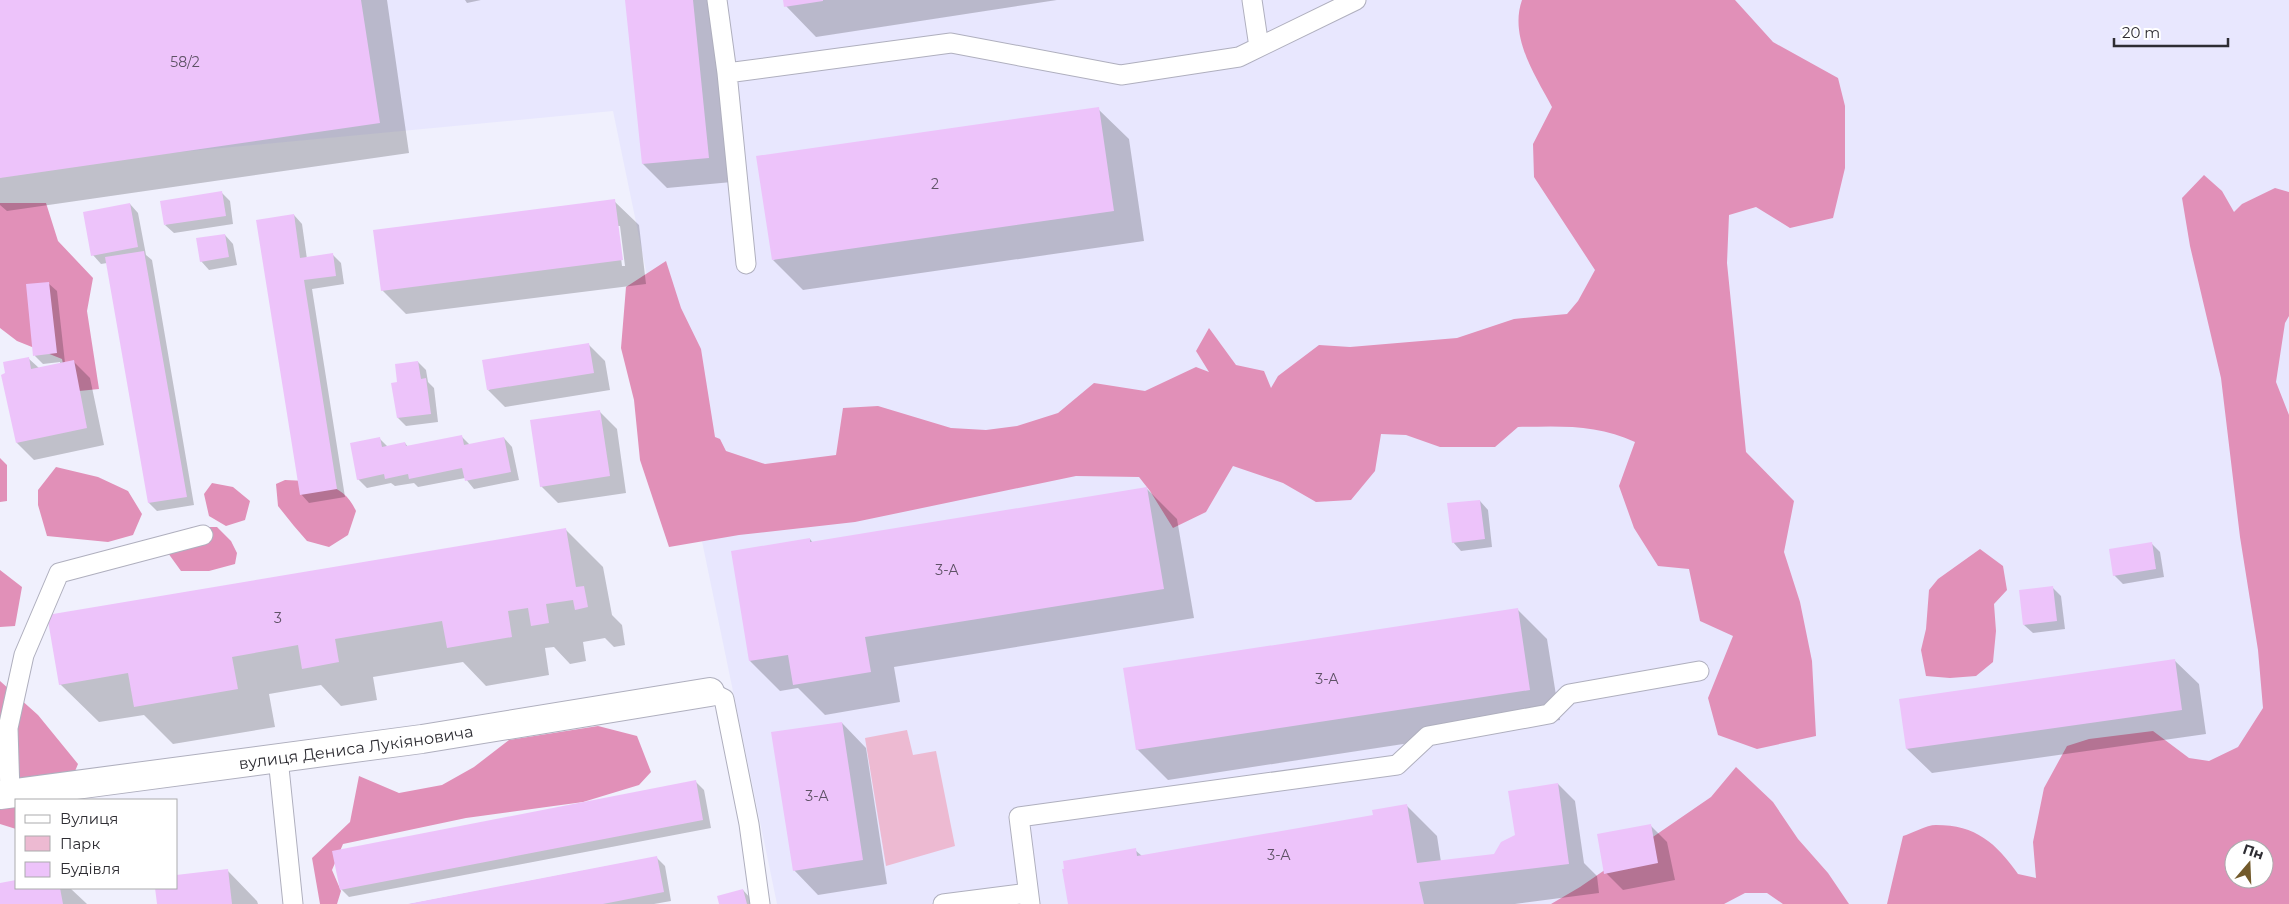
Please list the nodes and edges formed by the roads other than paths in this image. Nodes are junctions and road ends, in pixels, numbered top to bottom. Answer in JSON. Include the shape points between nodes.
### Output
{"nodes":[{"id":1,"x":717,"y":0,"type":"edge"},
{"id":2,"x":1252,"y":0,"type":"edge"},
{"id":3,"x":1356,"y":0,"type":"edge"},
{"id":4,"x":1259,"y":47,"type":"junction"},
{"id":5,"x":727,"y":73,"type":"junction"},
{"id":6,"x":746,"y":264,"type":"dead end"},
{"id":7,"x":203,"y":534,"type":"dead end"},
{"id":8,"x":1699,"y":672,"type":"dead end"},
{"id":9,"x":710,"y":692,"type":"joint"},
{"id":10,"x":278,"y":758,"type":"junction"},
{"id":11,"x":5,"y":794,"type":"edge"},
{"id":12,"x":1029,"y":899,"type":"edge"},
{"id":13,"x":293,"y":904,"type":"edge"},
{"id":14,"x":760,"y":904,"type":"edge"},
{"id":15,"x":943,"y":904,"type":"edge"}],
"edges":[{"from":1,"to":5,"type":"lane"},
{"from":2,"to":4,"type":"lane"},
{"from":3,"to":4,"type":"lane"},
{"from":4,"to":5,"type":"lane","via":[[1238,57],[1121,75],[951,43]]},
{"from":5,"to":6,"type":"lane"},
{"from":7,"to":11,"type":"lane","via":[[58,573],[24,656],[8,728]]},
{"from":8,"to":12,"type":"lane","via":[[1569,694],[1549,714],[1428,736],[1397,764],[1019,817]]},
{"from":9,"to":10,"type":"street","name":"вулиця Дениса Лукіяновича","via":[[422,739]]},
{"from":9,"to":14,"type":"lane","via":[[724,698],[749,824]]},
{"from":10,"to":11,"type":"street","name":"вулиця Дениса Лукіяновича"},
{"from":10,"to":13,"type":"lane"},
{"from":12,"to":15,"type":"lane"}]}
